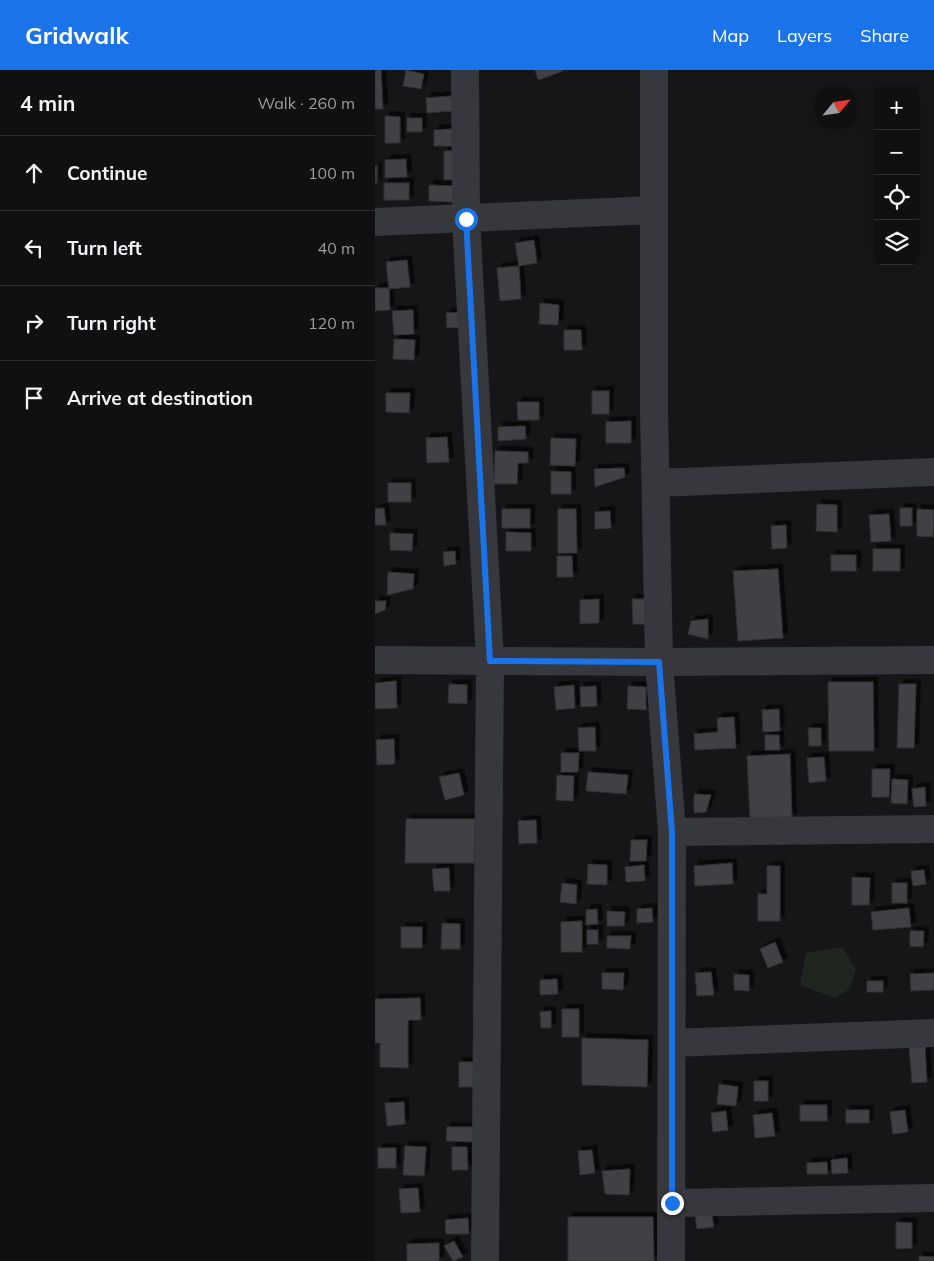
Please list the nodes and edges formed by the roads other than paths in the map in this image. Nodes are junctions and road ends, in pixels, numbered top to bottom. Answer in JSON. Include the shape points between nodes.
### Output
{"nodes":[{"id":1,"x":465,"y":70,"type":"edge"},
{"id":2,"x":654,"y":70,"type":"edge"},
{"id":3,"x":654,"y":210,"type":"junction"},
{"id":4,"x":466,"y":219,"type":"junction"},
{"id":5,"x":375,"y":222,"type":"edge"},
{"id":6,"x":934,"y":472,"type":"edge"},
{"id":7,"x":655,"y":483,"type":"junction"},
{"id":8,"x":375,"y":660,"type":"edge"},
{"id":9,"x":934,"y":660,"type":"edge"},
{"id":10,"x":490,"y":661,"type":"junction"},
{"id":11,"x":659,"y":662,"type":"junction"},
{"id":12,"x":934,"y":829,"type":"edge"},
{"id":13,"x":672,"y":832,"type":"junction"},
{"id":14,"x":934,"y":1033,"type":"edge"},
{"id":15,"x":672,"y":1043,"type":"junction"},
{"id":16,"x":934,"y":1198,"type":"edge"},
{"id":17,"x":672,"y":1203,"type":"junction"},
{"id":18,"x":485,"y":1261,"type":"edge"},
{"id":19,"x":671,"y":1261,"type":"edge"}],
"edges":[{"from":1,"to":4,"type":"street"},
{"from":2,"to":3,"type":"street"},
{"from":3,"to":4,"type":"street"},
{"from":3,"to":7,"type":"street"},
{"from":4,"to":5,"type":"street"},
{"from":4,"to":10,"type":"street"},
{"from":6,"to":7,"type":"street"},
{"from":7,"to":11,"type":"street"},
{"from":8,"to":10,"type":"street"},
{"from":9,"to":11,"type":"street"},
{"from":10,"to":11,"type":"street"},
{"from":10,"to":18,"type":"street"},
{"from":11,"to":13,"type":"street"},
{"from":12,"to":13,"type":"street"},
{"from":13,"to":15,"type":"street"},
{"from":14,"to":15,"type":"street"},
{"from":15,"to":17,"type":"street"},
{"from":16,"to":17,"type":"street"},
{"from":17,"to":19,"type":"street"}]}
